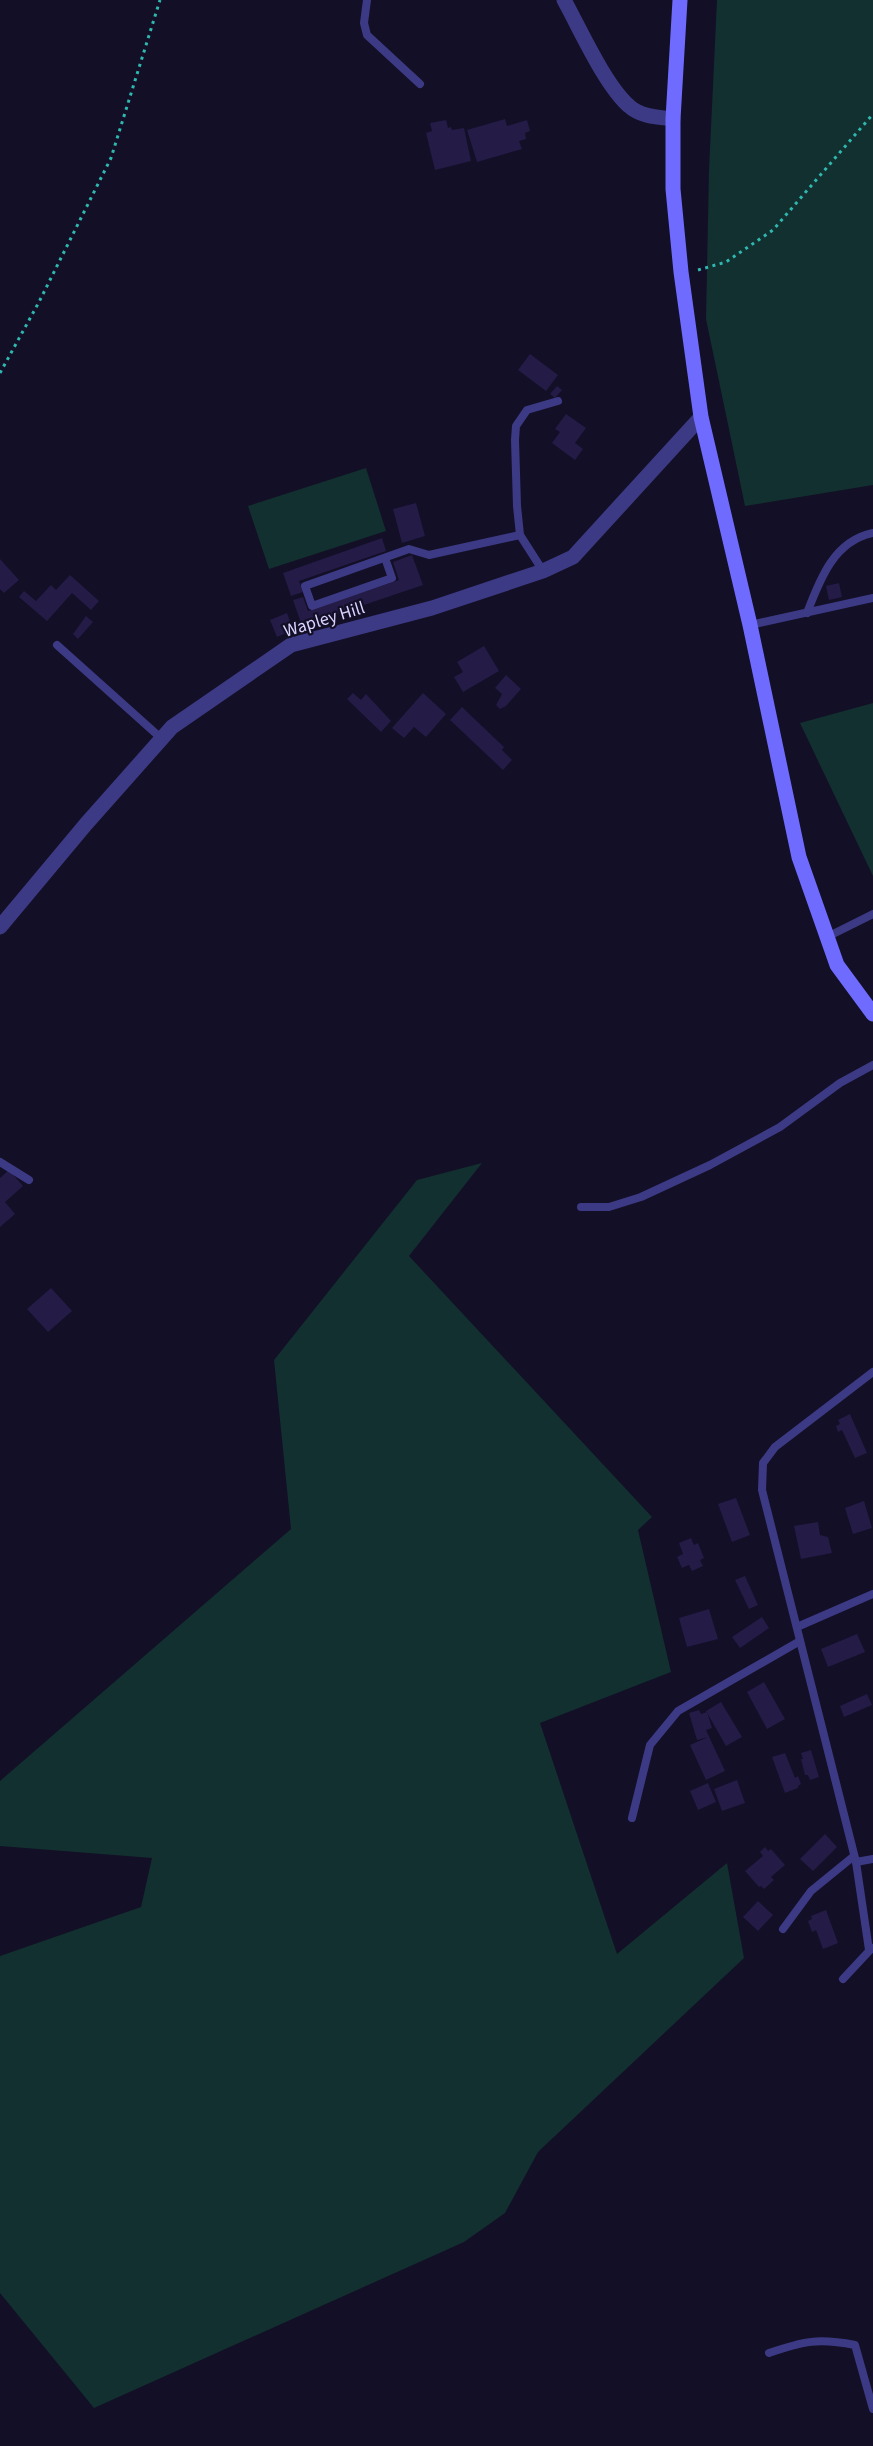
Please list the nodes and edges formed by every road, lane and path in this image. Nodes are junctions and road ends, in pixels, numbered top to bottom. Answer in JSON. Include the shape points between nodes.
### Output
{"nodes":[{"id":1,"x":160,"y":0,"type":"edge"},
{"id":2,"x":367,"y":0,"type":"edge"},
{"id":3,"x":564,"y":0,"type":"edge"},
{"id":4,"x":680,"y":0,"type":"edge"},
{"id":5,"x":420,"y":84,"type":"dead end"},
{"id":6,"x":873,"y":114,"type":"edge"},
{"id":7,"x":673,"y":119,"type":"junction"},
{"id":8,"x":681,"y":272,"type":"junction"},
{"id":9,"x":0,"y":373,"type":"edge"},
{"id":10,"x":558,"y":401,"type":"dead end"},
{"id":11,"x":701,"y":417,"type":"junction"},
{"id":12,"x":873,"y":532,"type":"edge"},
{"id":13,"x":520,"y":535,"type":"junction"},
{"id":14,"x":385,"y":558,"type":"junction"},
{"id":15,"x":543,"y":571,"type":"junction"},
{"id":16,"x":873,"y":598,"type":"edge"},
{"id":17,"x":807,"y":613,"type":"junction"},
{"id":18,"x":750,"y":625,"type":"junction"},
{"id":19,"x":57,"y":645,"type":"dead end"},
{"id":20,"x":162,"y":738,"type":"junction"},
{"id":21,"x":873,"y":914,"type":"edge"},
{"id":22,"x":0,"y":927,"type":"edge"},
{"id":23,"x":827,"y":937,"type":"junction"},
{"id":24,"x":873,"y":1014,"type":"edge"},
{"id":25,"x":873,"y":1065,"type":"edge"},
{"id":26,"x":0,"y":1162,"type":"edge"},
{"id":27,"x":29,"y":1180,"type":"dead end"},
{"id":28,"x":581,"y":1207,"type":"dead end"},
{"id":29,"x":873,"y":1373,"type":"edge"},
{"id":30,"x":873,"y":1594,"type":"edge"},
{"id":31,"x":797,"y":1627,"type":"junction"},
{"id":32,"x":800,"y":1641,"type":"junction"},
{"id":33,"x":632,"y":1818,"type":"dead end"},
{"id":34,"x":855,"y":1859,"type":"junction"},
{"id":35,"x":873,"y":1859,"type":"edge"},
{"id":36,"x":783,"y":1929,"type":"dead end"},
{"id":37,"x":871,"y":1949,"type":"edge"},
{"id":38,"x":843,"y":1979,"type":"dead end"},
{"id":39,"x":769,"y":2353,"type":"dead end"},
{"id":40,"x":873,"y":2409,"type":"edge"}],
"edges":[{"from":1,"to":9,"type":"path","via":[[111,158]]},
{"from":2,"to":5,"type":"lane","via":[[367,35]]},
{"from":3,"to":7,"type":"street","via":[[606,76],[630,107],[648,116]]},
{"from":4,"to":7,"type":"main road"},
{"from":6,"to":8,"type":"path","via":[[773,231],[726,262]]},
{"from":7,"to":8,"type":"main road","via":[[673,189]]},
{"from":8,"to":11,"type":"main road"},
{"from":10,"to":13,"type":"lane","via":[[526,410],[516,426]]},
{"from":11,"to":15,"type":"street","name":"Wapley Hill","via":[[573,557]]},
{"from":11,"to":18,"type":"main road"},
{"from":12,"to":17,"type":"lane","via":[[852,540],[832,560]]},
{"from":13,"to":14,"type":"lane","via":[[429,555],[409,549]]},
{"from":13,"to":15,"type":"lane"},
{"from":14,"to":14,"type":"lane","via":[[305,586],[312,606],[392,578]]},
{"from":15,"to":20,"type":"street","name":"Wapley Hill","via":[[432,608],[291,645],[172,727]]},
{"from":16,"to":17,"type":"lane"},
{"from":17,"to":18,"type":"lane"},
{"from":18,"to":23,"type":"main road","via":[[799,856]]},
{"from":19,"to":20,"type":"lane"},
{"from":20,"to":22,"type":"street","name":"Wapley Hill"},
{"from":21,"to":23,"type":"lane"},
{"from":23,"to":24,"type":"main road","via":[[837,965]]},
{"from":25,"to":28,"type":"lane","via":[[840,1083],[780,1127],[690,1175],[620,1204],[595,1209]]},
{"from":26,"to":27,"type":"lane"},
{"from":29,"to":31,"type":"lane","via":[[775,1447],[763,1463],[762,1490]]},
{"from":30,"to":31,"type":"lane"},
{"from":31,"to":32,"type":"lane"},
{"from":32,"to":33,"type":"lane","via":[[678,1711],[650,1745]]},
{"from":32,"to":34,"type":"lane"},
{"from":34,"to":35,"type":"lane"},
{"from":34,"to":36,"type":"lane","via":[[811,1891]]},
{"from":34,"to":37,"type":"lane"},
{"from":37,"to":38,"type":"lane"},
{"from":39,"to":40,"type":"lane","via":[[804,2341],[829,2340],[855,2346]]}]}
